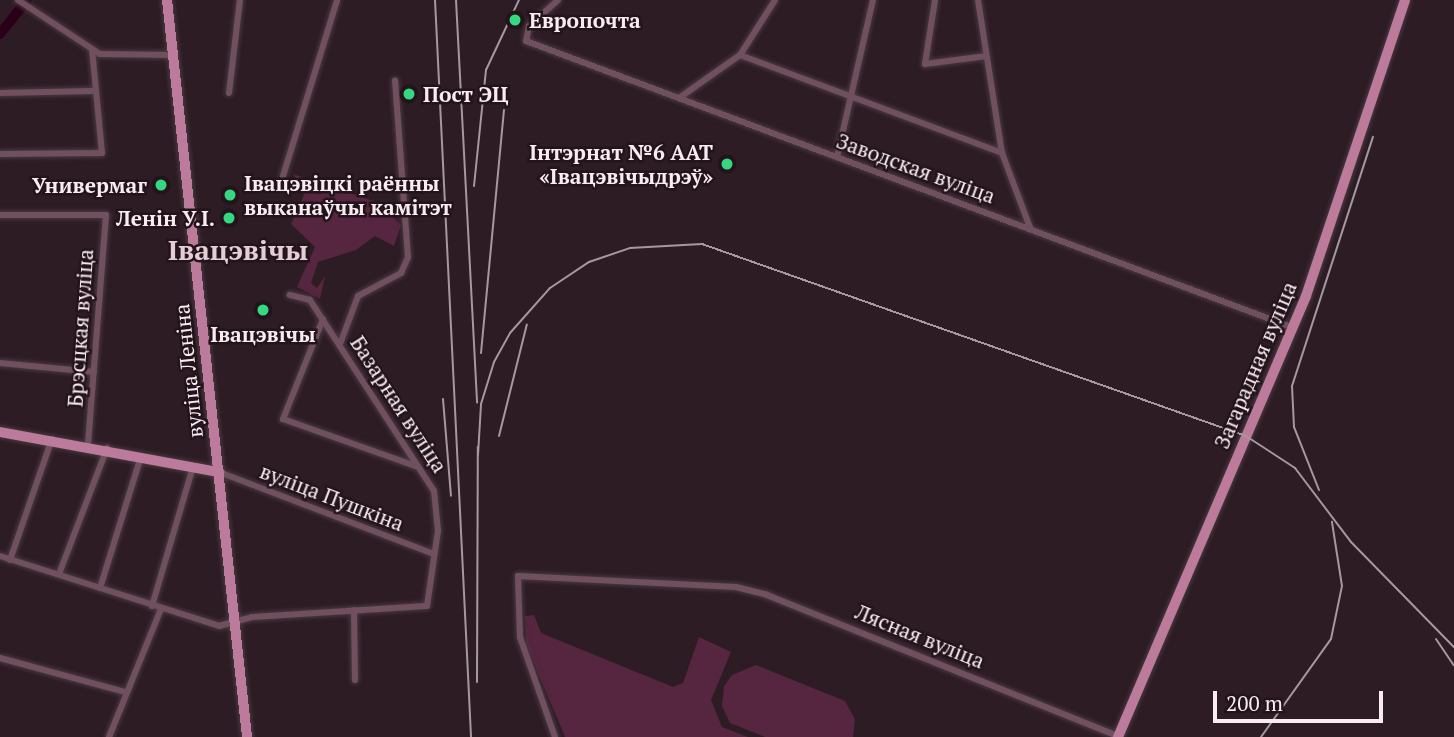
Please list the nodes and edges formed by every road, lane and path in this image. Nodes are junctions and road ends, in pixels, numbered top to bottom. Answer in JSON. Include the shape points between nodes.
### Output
{"nodes":[{"id":1,"x":167,"y":0,"type":"edge"},
{"id":2,"x":240,"y":0,"type":"edge"},
{"id":3,"x":337,"y":0,"type":"edge"},
{"id":4,"x":558,"y":0,"type":"edge"},
{"id":5,"x":775,"y":0,"type":"edge"},
{"id":6,"x":873,"y":0,"type":"edge"},
{"id":7,"x":935,"y":0,"type":"edge"},
{"id":8,"x":978,"y":0,"type":"edge"},
{"id":9,"x":1405,"y":0,"type":"edge"},
{"id":10,"x":19,"y":1,"type":"edge"},
{"id":11,"x":92,"y":50,"type":"junction"},
{"id":12,"x":174,"y":55,"type":"junction"},
{"id":13,"x":740,"y":55,"type":"junction"},
{"id":14,"x":986,"y":56,"type":"junction"},
{"id":15,"x":395,"y":80,"type":"dead end"},
{"id":16,"x":92,"y":91,"type":"junction"},
{"id":17,"x":0,"y":93,"type":"edge"},
{"id":18,"x":229,"y":93,"type":"dead end"},
{"id":19,"x":853,"y":97,"type":"junction"},
{"id":20,"x":679,"y":99,"type":"junction"},
{"id":21,"x":1002,"y":153,"type":"junction"},
{"id":22,"x":0,"y":154,"type":"edge"},
{"id":23,"x":837,"y":157,"type":"junction"},
{"id":24,"x":283,"y":176,"type":"dead end"},
{"id":25,"x":1016,"y":203,"type":"junction"},
{"id":26,"x":0,"y":215,"type":"edge"},
{"id":27,"x":1009,"y":221,"type":"junction"},
{"id":28,"x":1031,"y":230,"type":"junction"},
{"id":29,"x":290,"y":295,"type":"dead end"},
{"id":30,"x":323,"y":319,"type":"junction"},
{"id":31,"x":1294,"y":328,"type":"junction"},
{"id":32,"x":340,"y":344,"type":"junction"},
{"id":33,"x":0,"y":363,"type":"edge"},
{"id":34,"x":94,"y":372,"type":"junction"},
{"id":35,"x":0,"y":432,"type":"edge"},
{"id":36,"x":52,"y":439,"type":"junction"},
{"id":37,"x":88,"y":444,"type":"junction"},
{"id":38,"x":107,"y":448,"type":"junction"},
{"id":39,"x":142,"y":453,"type":"junction"},
{"id":40,"x":194,"y":464,"type":"junction"},
{"id":41,"x":418,"y":467,"type":"junction"},
{"id":42,"x":219,"y":472,"type":"junction"},
{"id":43,"x":434,"y":554,"type":"junction"},
{"id":44,"x":0,"y":556,"type":"edge"},
{"id":45,"x":10,"y":560,"type":"junction"},
{"id":46,"x":59,"y":574,"type":"junction"},
{"id":47,"x":100,"y":588,"type":"junction"},
{"id":48,"x":152,"y":606,"type":"junction"},
{"id":49,"x":161,"y":609,"type":"junction"},
{"id":50,"x":354,"y":610,"type":"junction"},
{"id":51,"x":235,"y":622,"type":"junction"},
{"id":52,"x":0,"y":658,"type":"edge"},
{"id":53,"x":355,"y":680,"type":"dead end"},
{"id":54,"x":125,"y":692,"type":"junction"},
{"id":55,"x":1118,"y":736,"type":"edge"},
{"id":56,"x":110,"y":737,"type":"edge"},
{"id":57,"x":247,"y":737,"type":"edge"},
{"id":58,"x":555,"y":737,"type":"edge"}],
"edges":[{"from":1,"to":12,"type":"main road","name":"вуліца Леніна"},
{"from":2,"to":18,"type":"street"},
{"from":3,"to":24,"type":"street"},
{"from":4,"to":20,"type":"street","name":"Заводская вуліца","via":[[529,26],[526,41]]},
{"from":5,"to":13,"type":"street"},
{"from":6,"to":19,"type":"street"},
{"from":7,"to":14,"type":"street","via":[[925,64]]},
{"from":8,"to":14,"type":"street"},
{"from":9,"to":31,"type":"main road","name":"Загарадная вуліца"},
{"from":10,"to":11,"type":"street"},
{"from":11,"to":12,"type":"street","via":[[128,58]]},
{"from":11,"to":16,"type":"street"},
{"from":12,"to":42,"type":"main road","name":"вуліца Леніна"},
{"from":13,"to":19,"type":"street"},
{"from":13,"to":20,"type":"street"},
{"from":14,"to":21,"type":"street"},
{"from":15,"to":32,"type":"street","via":[[408,257],[401,274],[358,296]]},
{"from":16,"to":17,"type":"street"},
{"from":16,"to":22,"type":"street","via":[[102,153]]},
{"from":19,"to":21,"type":"street"},
{"from":19,"to":23,"type":"street"},
{"from":20,"to":23,"type":"street","name":"Заводская вуліца"},
{"from":21,"to":25,"type":"street"},
{"from":23,"to":27,"type":"street","name":"Заводская вуліца"},
{"from":25,"to":27,"type":"street"},
{"from":25,"to":28,"type":"street"},
{"from":26,"to":34,"type":"street","name":"Брэсцкая вуліца","via":[[106,215]]},
{"from":27,"to":28,"type":"street","name":"Заводская вуліца"},
{"from":28,"to":31,"type":"street","name":"Заводская вуліца"},
{"from":29,"to":30,"type":"street","name":"Базарная вуліца","via":[[310,300]]},
{"from":30,"to":32,"type":"street","name":"Базарная вуліца"},
{"from":30,"to":41,"type":"street","via":[[284,419]]},
{"from":31,"to":55,"type":"main road","name":"Загарадная вуліца"},
{"from":32,"to":41,"type":"street","name":"Базарная вуліца"},
{"from":33,"to":34,"type":"street"},
{"from":34,"to":37,"type":"street","name":"Брэсцкая вуліца"},
{"from":35,"to":36,"type":"main road"},
{"from":36,"to":37,"type":"main road"},
{"from":36,"to":45,"type":"street"},
{"from":37,"to":38,"type":"main road"},
{"from":38,"to":39,"type":"main road"},
{"from":38,"to":46,"type":"street"},
{"from":39,"to":40,"type":"main road"},
{"from":39,"to":47,"type":"street"},
{"from":40,"to":42,"type":"main road"},
{"from":40,"to":48,"type":"street"},
{"from":41,"to":43,"type":"street","name":"Базарная вуліца","via":[[436,503]]},
{"from":42,"to":43,"type":"street","name":"вуліца Пушкіна"},
{"from":42,"to":51,"type":"main road","name":"вуліца Леніна"},
{"from":43,"to":50,"type":"street","name":"Базарная вуліца","via":[[427,606]]},
{"from":44,"to":45,"type":"street"},
{"from":45,"to":46,"type":"street"},
{"from":46,"to":47,"type":"street"},
{"from":47,"to":48,"type":"street"},
{"from":48,"to":49,"type":"street"},
{"from":49,"to":51,"type":"street","via":[[219,626]]},
{"from":49,"to":54,"type":"street"},
{"from":50,"to":51,"type":"street"},
{"from":50,"to":53,"type":"street"},
{"from":51,"to":57,"type":"main road","name":"вуліца Леніна"},
{"from":52,"to":54,"type":"street"},
{"from":54,"to":56,"type":"street"},
{"from":55,"to":58,"type":"street","name":"Лясная вуліца","via":[[767,595],[704,585],[518,576],[520,637]]}]}
